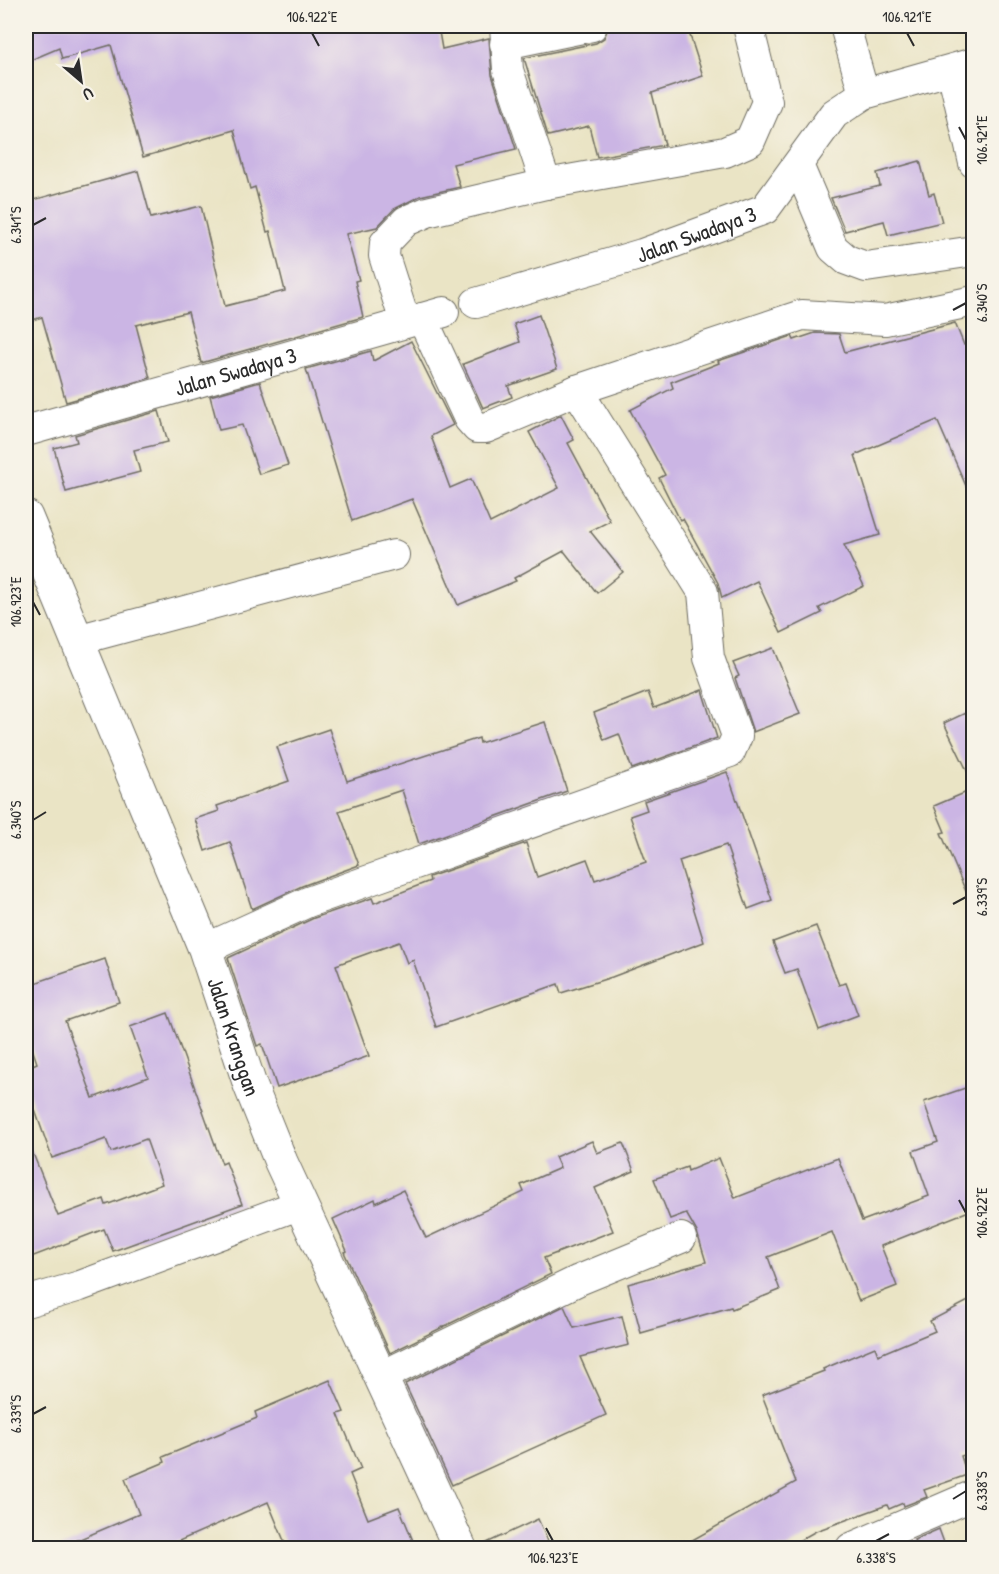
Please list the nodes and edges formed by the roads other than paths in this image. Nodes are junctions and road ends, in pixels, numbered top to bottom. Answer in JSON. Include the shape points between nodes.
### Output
{"nodes":[{"id":1,"x":592,"y":26,"type":"edge"},
{"id":2,"x":748,"y":26,"type":"edge"},
{"id":3,"x":845,"y":26,"type":"edge"},
{"id":4,"x":505,"y":35,"type":"edge"},
{"id":5,"x":963,"y":67,"type":"edge"},
{"id":6,"x":864,"y":94,"type":"junction"},
{"id":7,"x":974,"y":162,"type":"edge"},
{"id":8,"x":798,"y":165,"type":"junction"},
{"id":9,"x":546,"y":184,"type":"junction"},
{"id":10,"x":974,"y":251,"type":"edge"},
{"id":11,"x":974,"y":301,"type":"edge"},
{"id":12,"x":476,"y":303,"type":"dead end"},
{"id":13,"x":424,"y":317,"type":"junction"},
{"id":14,"x":577,"y":390,"type":"junction"},
{"id":15,"x":26,"y":431,"type":"edge"},
{"id":16,"x":26,"y":517,"type":"edge"},
{"id":17,"x":394,"y":555,"type":"dead end"},
{"id":18,"x":77,"y":640,"type":"junction"},
{"id":19,"x":206,"y":949,"type":"junction"},
{"id":20,"x":300,"y":1204,"type":"junction"},
{"id":21,"x":681,"y":1238,"type":"dead end"},
{"id":22,"x":26,"y":1302,"type":"edge"},
{"id":23,"x":380,"y":1377,"type":"junction"},
{"id":24,"x":974,"y":1495,"type":"edge"},
{"id":25,"x":460,"y":1548,"type":"edge"},
{"id":26,"x":851,"y":1548,"type":"edge"}],
"edges":[{"from":1,"to":4,"type":"street"},
{"from":2,"to":9,"type":"street","via":[[767,102],[750,141],[725,152]]},
{"from":3,"to":6,"type":"street"},
{"from":4,"to":9,"type":"street","via":[[508,70]]},
{"from":5,"to":6,"type":"street","name":"Jalan Swadaya 3"},
{"from":5,"to":7,"type":"street"},
{"from":6,"to":8,"type":"street","name":"Jalan Swadaya 3","via":[[834,114]]},
{"from":8,"to":10,"type":"street","via":[[833,248],[857,265],[866,267]]},
{"from":8,"to":12,"type":"street","name":"Jalan Swadaya 3","via":[[765,209],[642,254]]},
{"from":9,"to":13,"type":"street","via":[[427,212],[406,221],[385,243],[384,256]]},
{"from":11,"to":14,"type":"street","via":[[885,320],[802,315]]},
{"from":13,"to":14,"type":"street","via":[[469,419],[477,428],[486,428]]},
{"from":13,"to":15,"type":"street","name":"Jalan Swadaya 3"},
{"from":14,"to":19,"type":"street","via":[[703,592],[709,658],[737,736],[730,752],[308,902]]},
{"from":16,"to":18,"type":"main road","name":"Jalan Kranggan"},
{"from":17,"to":18,"type":"street"},
{"from":18,"to":19,"type":"main road","name":"Jalan Kranggan"},
{"from":19,"to":20,"type":"main road","name":"Jalan Kranggan","via":[[250,1085]]},
{"from":20,"to":22,"type":"street","via":[[80,1286]]},
{"from":20,"to":23,"type":"main road","name":"Jalan Kranggan"},
{"from":21,"to":23,"type":"street","via":[[579,1280]]},
{"from":23,"to":25,"type":"main road","name":"Jalan Kranggan"},
{"from":24,"to":26,"type":"street"}]}
